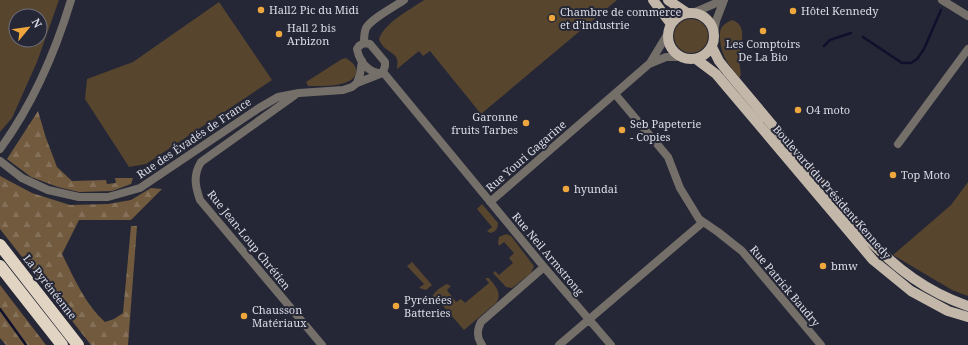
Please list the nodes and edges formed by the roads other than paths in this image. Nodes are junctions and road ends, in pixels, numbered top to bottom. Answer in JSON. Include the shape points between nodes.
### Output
{"nodes":[{"id":1,"x":71,"y":0,"type":"edge"},
{"id":2,"x":404,"y":0,"type":"edge"},
{"id":3,"x":653,"y":0,"type":"edge"},
{"id":4,"x":668,"y":0,"type":"edge"},
{"id":5,"x":724,"y":0,"type":"edge"},
{"id":6,"x":942,"y":0,"type":"edge"},
{"id":7,"x":690,"y":13,"type":"junction"},
{"id":8,"x":968,"y":16,"type":"edge"},
{"id":9,"x":671,"y":24,"type":"junction"},
{"id":10,"x":714,"y":32,"type":"junction"},
{"id":11,"x":667,"y":35,"type":"junction"},
{"id":12,"x":364,"y":43,"type":"junction"},
{"id":13,"x":712,"y":47,"type":"junction"},
{"id":14,"x":968,"y":49,"type":"edge"},
{"id":15,"x":681,"y":57,"type":"junction"},
{"id":16,"x":696,"y":59,"type":"junction"},
{"id":17,"x":362,"y":61,"type":"junction"},
{"id":18,"x":649,"y":64,"type":"junction"},
{"id":19,"x":381,"y":73,"type":"junction"},
{"id":20,"x":357,"y":83,"type":"junction"},
{"id":21,"x":299,"y":93,"type":"junction"},
{"id":22,"x":615,"y":94,"type":"junction"},
{"id":23,"x":898,"y":144,"type":"dead end"},
{"id":24,"x":0,"y":149,"type":"edge"},
{"id":25,"x":0,"y":161,"type":"edge"},
{"id":26,"x":490,"y":202,"type":"junction"},
{"id":27,"x":702,"y":223,"type":"junction"},
{"id":28,"x":0,"y":245,"type":"edge"},
{"id":29,"x":0,"y":266,"type":"edge"},
{"id":30,"x":544,"y":267,"type":"junction"},
{"id":31,"x":968,"y":306,"type":"edge"},
{"id":32,"x":968,"y":317,"type":"edge"},
{"id":33,"x":589,"y":319,"type":"junction"},
{"id":34,"x":62,"y":345,"type":"edge"},
{"id":35,"x":78,"y":345,"type":"edge"},
{"id":36,"x":322,"y":345,"type":"edge"},
{"id":37,"x":482,"y":345,"type":"edge"},
{"id":38,"x":559,"y":345,"type":"edge"},
{"id":39,"x":611,"y":345,"type":"edge"},
{"id":40,"x":821,"y":345,"type":"edge"}],
"edges":[{"from":1,"to":24,"type":"street","via":[[58,42],[37,89]]},
{"from":2,"to":12,"type":"street","via":[[366,27]]},
{"from":3,"to":9,"type":"main road"},
{"from":4,"to":7,"type":"main road"},
{"from":5,"to":7,"type":"street"},
{"from":5,"to":10,"type":"street"},
{"from":6,"to":8,"type":"street"},
{"from":7,"to":9,"type":"main road","via":[[680,15]]},
{"from":7,"to":10,"type":"main road","via":[[700,14],[706,18]]},
{"from":9,"to":11,"type":"main road"},
{"from":10,"to":13,"type":"main road"},
{"from":11,"to":15,"type":"main road","via":[[669,44]]},
{"from":11,"to":18,"type":"street","name":"Rue Youri Gagarine"},
{"from":12,"to":17,"type":"street","via":[[357,49]]},
{"from":12,"to":19,"type":"street","via":[[370,44],[385,62]]},
{"from":13,"to":16,"type":"main road"},
{"from":13,"to":31,"type":"main road","name":"Boulevard du Président Kennedy","via":[[727,71],[867,238],[896,267],[916,281],[934,292]]},
{"from":14,"to":23,"type":"street"},
{"from":15,"to":16,"type":"main road"},
{"from":15,"to":18,"type":"street","name":"Rue Youri Gagarine","via":[[666,57]]},
{"from":16,"to":32,"type":"main road","name":"Boulevard du Président Kennedy","via":[[716,74],[873,260],[911,292],[948,311]]},
{"from":17,"to":19,"type":"street","via":[[374,73]]},
{"from":17,"to":20,"type":"street"},
{"from":18,"to":22,"type":"street","name":"Rue Youri Gagarine"},
{"from":19,"to":20,"type":"street","name":"Rue des Évadés de France"},
{"from":19,"to":26,"type":"street","name":"Rue Youri Gagarine"},
{"from":20,"to":21,"type":"street","name":"Rue des Évadés de France","via":[[343,90]]},
{"from":21,"to":25,"type":"street","name":"Rue des Évadés de France","via":[[278,97],[259,108],[140,188],[108,197],[79,197],[48,190],[22,178]]},
{"from":21,"to":36,"type":"street","name":"Rue Jean-Loup Chrétien","via":[[201,162],[195,174],[196,186],[200,200]]},
{"from":22,"to":26,"type":"street","name":"Rue Youri Gagarine"},
{"from":22,"to":27,"type":"street","name":"Rue Patrick Baudry","via":[[668,156],[680,188]]},
{"from":26,"to":30,"type":"street","name":"Rue Neil Armstrong"},
{"from":27,"to":33,"type":"street"},
{"from":27,"to":40,"type":"street","name":"Rue Patrick Baudry","via":[[742,251]]},
{"from":28,"to":35,"type":"highway","name":"La Pyrénéenne"},
{"from":29,"to":34,"type":"highway"},
{"from":30,"to":33,"type":"street","name":"Rue Neil Armstrong"},
{"from":30,"to":37,"type":"street","via":[[481,322],[477,331]]},
{"from":33,"to":38,"type":"street"},
{"from":33,"to":39,"type":"street","name":"Rue Neil Armstrong"}]}
